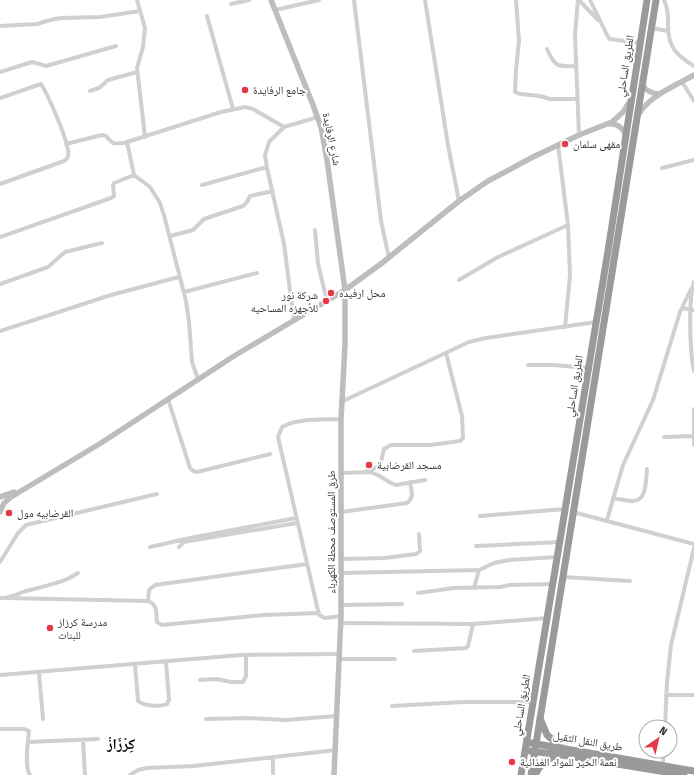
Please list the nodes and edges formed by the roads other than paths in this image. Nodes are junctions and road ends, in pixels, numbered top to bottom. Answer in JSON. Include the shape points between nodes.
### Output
{"nodes":[{"id":1,"x":136,"y":0,"type":"edge"},
{"id":2,"x":249,"y":0,"type":"edge"},
{"id":3,"x":271,"y":0,"type":"edge"},
{"id":4,"x":319,"y":0,"type":"edge"},
{"id":5,"x":354,"y":0,"type":"edge"},
{"id":6,"x":425,"y":0,"type":"edge"},
{"id":7,"x":516,"y":0,"type":"edge"},
{"id":8,"x":578,"y":0,"type":"edge"},
{"id":9,"x":590,"y":0,"type":"edge"},
{"id":10,"x":647,"y":0,"type":"edge"},
{"id":11,"x":656,"y":0,"type":"edge"},
{"id":12,"x":664,"y":0,"type":"edge"},
{"id":13,"x":231,"y":4,"type":"dead end"},
{"id":14,"x":274,"y":10,"type":"junction"},
{"id":15,"x":140,"y":11,"type":"junction"},
{"id":16,"x":207,"y":16,"type":"dead end"},
{"id":17,"x":600,"y":22,"type":"junction"},
{"id":18,"x":0,"y":26,"type":"edge"},
{"id":19,"x":651,"y":28,"type":"junction"},
{"id":20,"x":668,"y":31,"type":"junction"},
{"id":21,"x":640,"y":43,"type":"junction"},
{"id":22,"x":116,"y":46,"type":"dead end"},
{"id":23,"x":547,"y":49,"type":"dead end"},
{"id":24,"x":576,"y":66,"type":"junction"},
{"id":25,"x":694,"y":66,"type":"edge"},
{"id":26,"x":0,"y":72,"type":"edge"},
{"id":27,"x":137,"y":72,"type":"junction"},
{"id":28,"x":694,"y":75,"type":"edge"},
{"id":29,"x":682,"y":82,"type":"junction"},
{"id":30,"x":642,"y":84,"type":"junction"},
{"id":31,"x":90,"y":91,"type":"dead end"},
{"id":32,"x":662,"y":93,"type":"junction"},
{"id":33,"x":632,"y":94,"type":"junction"},
{"id":34,"x":0,"y":98,"type":"edge"},
{"id":35,"x":577,"y":99,"type":"junction"},
{"id":36,"x":694,"y":101,"type":"edge"},
{"id":37,"x":233,"y":109,"type":"junction"},
{"id":38,"x":318,"y":117,"type":"junction"},
{"id":39,"x":637,"y":117,"type":"junction"},
{"id":40,"x":607,"y":124,"type":"junction"},
{"id":41,"x":284,"y":127,"type":"junction"},
{"id":42,"x":579,"y":135,"type":"junction"},
{"id":43,"x":145,"y":137,"type":"junction"},
{"id":44,"x":626,"y":140,"type":"junction"},
{"id":45,"x":127,"y":142,"type":"junction"},
{"id":46,"x":66,"y":144,"type":"junction"},
{"id":47,"x":558,"y":145,"type":"junction"},
{"id":48,"x":694,"y":160,"type":"edge"},
{"id":49,"x":267,"y":167,"type":"junction"},
{"id":50,"x":662,"y":168,"type":"dead end"},
{"id":51,"x":134,"y":175,"type":"junction"},
{"id":52,"x":0,"y":184,"type":"edge"},
{"id":53,"x":202,"y":185,"type":"dead end"},
{"id":54,"x":272,"y":191,"type":"junction"},
{"id":55,"x":459,"y":201,"type":"junction"},
{"id":56,"x":568,"y":225,"type":"junction"},
{"id":57,"x":315,"y":230,"type":"dead end"},
{"id":58,"x":170,"y":236,"type":"junction"},
{"id":59,"x":0,"y":237,"type":"edge"},
{"id":60,"x":102,"y":243,"type":"dead end"},
{"id":61,"x":389,"y":258,"type":"junction"},
{"id":62,"x":257,"y":273,"type":"dead end"},
{"id":63,"x":179,"y":277,"type":"junction"},
{"id":64,"x":459,"y":280,"type":"dead end"},
{"id":65,"x":694,"y":282,"type":"edge"},
{"id":66,"x":0,"y":284,"type":"edge"},
{"id":67,"x":691,"y":289,"type":"junction"},
{"id":68,"x":345,"y":290,"type":"junction"},
{"id":69,"x":184,"y":292,"type":"junction"},
{"id":70,"x":327,"y":301,"type":"junction"},
{"id":71,"x":682,"y":308,"type":"junction"},
{"id":72,"x":692,"y":310,"type":"edge"},
{"id":73,"x":294,"y":321,"type":"junction"},
{"id":74,"x":596,"y":322,"type":"junction"},
{"id":75,"x":565,"y":327,"type":"junction"},
{"id":76,"x":0,"y":331,"type":"edge"},
{"id":77,"x":446,"y":353,"type":"junction"},
{"id":78,"x":528,"y":365,"type":"dead end"},
{"id":79,"x":588,"y":368,"type":"junction"},
{"id":80,"x":694,"y":372,"type":"edge"},
{"id":81,"x":198,"y":379,"type":"junction"},
{"id":82,"x":168,"y":398,"type":"junction"},
{"id":83,"x":341,"y":402,"type":"junction"},
{"id":84,"x":694,"y":409,"type":"edge"},
{"id":85,"x":341,"y":419,"type":"junction"},
{"id":86,"x":664,"y":436,"type":"dead end"},
{"id":87,"x":694,"y":436,"type":"edge"},
{"id":88,"x":694,"y":445,"type":"edge"},
{"id":89,"x":270,"y":454,"type":"dead end"},
{"id":90,"x":647,"y":469,"type":"dead end"},
{"id":91,"x":365,"y":472,"type":"junction"},
{"id":92,"x":341,"y":473,"type":"junction"},
{"id":93,"x":425,"y":480,"type":"dead end"},
{"id":94,"x":410,"y":482,"type":"junction"},
{"id":95,"x":29,"y":486,"type":"junction"},
{"id":96,"x":157,"y":494,"type":"dead end"},
{"id":97,"x":0,"y":497,"type":"edge"},
{"id":98,"x":613,"y":498,"type":"junction"},
{"id":99,"x":565,"y":509,"type":"junction"},
{"id":100,"x":0,"y":512,"type":"edge"},
{"id":101,"x":341,"y":512,"type":"junction"},
{"id":102,"x":573,"y":512,"type":"junction"},
{"id":103,"x":480,"y":516,"type":"dead end"},
{"id":104,"x":607,"y":520,"type":"junction"},
{"id":105,"x":297,"y":521,"type":"junction"},
{"id":106,"x":419,"y":534,"type":"dead end"},
{"id":107,"x":560,"y":542,"type":"junction"},
{"id":108,"x":694,"y":544,"type":"edge"},
{"id":109,"x":179,"y":546,"type":"dead end"},
{"id":110,"x":476,"y":546,"type":"dead end"},
{"id":111,"x":150,"y":547,"type":"dead end"},
{"id":112,"x":694,"y":548,"type":"edge"},
{"id":113,"x":557,"y":557,"type":"junction"},
{"id":114,"x":341,"y":559,"type":"junction"},
{"id":115,"x":0,"y":562,"type":"edge"},
{"id":116,"x":307,"y":564,"type":"junction"},
{"id":117,"x":479,"y":570,"type":"junction"},
{"id":118,"x":78,"y":573,"type":"dead end"},
{"id":119,"x":341,"y":573,"type":"junction"},
{"id":120,"x":562,"y":577,"type":"junction"},
{"id":121,"x":630,"y":580,"type":"dead end"},
{"id":122,"x":553,"y":584,"type":"junction"},
{"id":123,"x":474,"y":588,"type":"junction"},
{"id":124,"x":418,"y":593,"type":"dead end"},
{"id":125,"x":0,"y":598,"type":"edge"},
{"id":126,"x":6,"y":598,"type":"junction"},
{"id":127,"x":148,"y":601,"type":"junction"},
{"id":128,"x":402,"y":604,"type":"dead end"},
{"id":129,"x":341,"y":605,"type":"junction"},
{"id":130,"x":319,"y":613,"type":"junction"},
{"id":131,"x":341,"y":616,"type":"junction"},
{"id":132,"x":547,"y":618,"type":"junction"},
{"id":133,"x":340,"y":623,"type":"junction"},
{"id":134,"x":473,"y":624,"type":"junction"},
{"id":135,"x":414,"y":651,"type":"dead end"},
{"id":136,"x":246,"y":655,"type":"junction"},
{"id":137,"x":339,"y":656,"type":"junction"},
{"id":138,"x":395,"y":660,"type":"dead end"},
{"id":139,"x":166,"y":662,"type":"junction"},
{"id":140,"x":135,"y":664,"type":"junction"},
{"id":141,"x":39,"y":673,"type":"junction"},
{"id":142,"x":0,"y":675,"type":"edge"},
{"id":143,"x":200,"y":680,"type":"dead end"},
{"id":144,"x":666,"y":695,"type":"junction"},
{"id":145,"x":694,"y":695,"type":"edge"},
{"id":146,"x":533,"y":702,"type":"junction"},
{"id":147,"x":392,"y":706,"type":"dead end"},
{"id":148,"x":336,"y":716,"type":"junction"},
{"id":149,"x":540,"y":716,"type":"junction"},
{"id":150,"x":43,"y":719,"type":"dead end"},
{"id":151,"x":206,"y":719,"type":"dead end"},
{"id":152,"x":664,"y":719,"type":"edge"},
{"id":153,"x":0,"y":729,"type":"edge"},
{"id":154,"x":98,"y":739,"type":"dead end"},
{"id":155,"x":83,"y":740,"type":"junction"},
{"id":156,"x":28,"y":742,"type":"junction"},
{"id":157,"x":526,"y":742,"type":"junction"},
{"id":158,"x":535,"y":744,"type":"junction"},
{"id":159,"x":336,"y":750,"type":"junction"},
{"id":160,"x":524,"y":750,"type":"junction"},
{"id":161,"x":534,"y":751,"type":"junction"},
{"id":162,"x":564,"y":752,"type":"junction"},
{"id":163,"x":273,"y":758,"type":"junction"},
{"id":164,"x":662,"y":759,"type":"edge"},
{"id":165,"x":662,"y":765,"type":"junction"},
{"id":166,"x":694,"y":771,"type":"edge"},
{"id":167,"x":670,"y":774,"type":"edge"},
{"id":168,"x":30,"y":775,"type":"edge"},
{"id":169,"x":85,"y":775,"type":"edge"},
{"id":170,"x":130,"y":775,"type":"edge"},
{"id":171,"x":273,"y":775,"type":"edge"},
{"id":172,"x":334,"y":775,"type":"edge"},
{"id":173,"x":521,"y":775,"type":"edge"},
{"id":174,"x":531,"y":775,"type":"edge"},
{"id":175,"x":535,"y":775,"type":"edge"},
{"id":176,"x":684,"y":775,"type":"edge"}],
"edges":[{"from":1,"to":15,"type":"street"},
{"from":2,"to":13,"type":"street"},
{"from":3,"to":14,"type":"main road","name":"شارع الرفايدة"},
{"from":4,"to":14,"type":"street"},
{"from":5,"to":61,"type":"street","via":[[381,221]]},
{"from":6,"to":55,"type":"street"},
{"from":7,"to":35,"type":"street","via":[[519,41],[516,92],[550,99]]},
{"from":8,"to":17,"type":"street"},
{"from":8,"to":24,"type":"street"},
{"from":9,"to":17,"type":"street"},
{"from":10,"to":21,"type":"highway","name":"الطريق الساحلي"},
{"from":11,"to":19,"type":"highway","name":"الطريق الساحلي"},
{"from":12,"to":20,"type":"street","via":[[668,8]]},
{"from":14,"to":38,"type":"main road","name":"شارع الرفايدة"},
{"from":15,"to":18,"type":"street"},
{"from":15,"to":27,"type":"street","via":[[145,34]]},
{"from":16,"to":37,"type":"street"},
{"from":17,"to":21,"type":"street","via":[[610,39]]},
{"from":19,"to":20,"type":"street"},
{"from":19,"to":30,"type":"highway","name":"الطريق الساحلي"},
{"from":20,"to":25,"type":"street","via":[[671,46]]},
{"from":21,"to":33,"type":"highway","name":"الطريق الساحلي"},
{"from":22,"to":26,"type":"street","via":[[46,66],[32,62]]},
{"from":23,"to":24,"type":"street","via":[[557,66]]},
{"from":24,"to":35,"type":"street"},
{"from":27,"to":31,"type":"street","via":[[108,80],[99,88]]},
{"from":27,"to":43,"type":"street"},
{"from":28,"to":29,"type":"main road"},
{"from":29,"to":32,"type":"main road"},
{"from":29,"to":36,"type":"street"},
{"from":30,"to":32,"type":"main road","via":[[649,92]]},
{"from":30,"to":39,"type":"highway","name":"الطريق الساحلي"},
{"from":32,"to":39,"type":"main road","via":[[648,103]]},
{"from":33,"to":40,"type":"main road","via":[[623,112]]},
{"from":33,"to":44,"type":"highway","name":"الطريق الساحلي"},
{"from":34,"to":46,"type":"street","via":[[41,84]]},
{"from":35,"to":42,"type":"street"},
{"from":37,"to":41,"type":"street","via":[[253,109]]},
{"from":37,"to":43,"type":"street"},
{"from":38,"to":41,"type":"street"},
{"from":38,"to":68,"type":"main road","name":"شارع الرفايدة","via":[[324,139]]},
{"from":39,"to":102,"type":"highway","name":"الطريق الساحلي"},
{"from":40,"to":42,"type":"main road"},
{"from":40,"to":44,"type":"main road","via":[[622,128]]},
{"from":41,"to":49,"type":"street","via":[[273,137],[266,149]]},
{"from":42,"to":47,"type":"main road"},
{"from":43,"to":45,"type":"street"},
{"from":44,"to":74,"type":"highway","name":"الطريق الساحلي"},
{"from":45,"to":46,"type":"street","via":[[114,144],[102,135]]},
{"from":45,"to":51,"type":"street"},
{"from":46,"to":52,"type":"street","via":[[68,159]]},
{"from":47,"to":55,"type":"main road","via":[[500,174]]},
{"from":47,"to":56,"type":"street"},
{"from":48,"to":50,"type":"street"},
{"from":49,"to":53,"type":"street"},
{"from":49,"to":54,"type":"street"},
{"from":51,"to":58,"type":"street","via":[[146,182],[154,193],[162,208]]},
{"from":51,"to":59,"type":"street","via":[[114,183],[114,196],[111,198]]},
{"from":54,"to":58,"type":"street","via":[[250,196],[243,206],[204,219],[193,230]]},
{"from":54,"to":73,"type":"street","via":[[284,244]]},
{"from":55,"to":61,"type":"main road"},
{"from":56,"to":64,"type":"street","via":[[498,257]]},
{"from":56,"to":75,"type":"street","via":[[570,275]]},
{"from":57,"to":70,"type":"street","via":[[318,264]]},
{"from":58,"to":63,"type":"street"},
{"from":60,"to":66,"type":"street","via":[[65,252],[48,267]]},
{"from":61,"to":68,"type":"main road"},
{"from":62,"to":69,"type":"street"},
{"from":63,"to":69,"type":"street"},
{"from":63,"to":76,"type":"street","via":[[122,292]]},
{"from":65,"to":67,"type":"street"},
{"from":67,"to":71,"type":"street"},
{"from":67,"to":72,"type":"street"},
{"from":68,"to":70,"type":"main road"},
{"from":68,"to":83,"type":"main road","name":"طرق المستوصف محطة الكهرباء"},
{"from":69,"to":81,"type":"street","via":[[192,362]]},
{"from":70,"to":73,"type":"main road"},
{"from":71,"to":72,"type":"street"},
{"from":71,"to":98,"type":"street","via":[[653,400],[626,455]]},
{"from":72,"to":80,"type":"street"},
{"from":73,"to":81,"type":"main road"},
{"from":74,"to":75,"type":"street"},
{"from":74,"to":79,"type":"highway","name":"الطريق الساحلي"},
{"from":75,"to":77,"type":"street","via":[[477,340],[462,344]]},
{"from":77,"to":83,"type":"street"},
{"from":77,"to":91,"type":"street","via":[[462,416],[463,438],[460,441],[430,445],[391,445],[384,449],[380,466]]},
{"from":78,"to":79,"type":"street","via":[[554,364]]},
{"from":79,"to":99,"type":"highway","name":"الطريق الساحلي"},
{"from":81,"to":82,"type":"main road"},
{"from":82,"to":89,"type":"street","via":[[193,471]]},
{"from":82,"to":95,"type":"main road","via":[[101,443]]},
{"from":83,"to":85,"type":"main road","name":"طرق المستوصف محطة الكهرباء"},
{"from":84,"to":87,"type":"street"},
{"from":85,"to":92,"type":"main road","name":"طرق المستوصف محطة الكهرباء"},
{"from":85,"to":105,"type":"street","via":[[292,423],[282,427],[280,431],[280,448]]},
{"from":86,"to":87,"type":"street"},
{"from":87,"to":88,"type":"street"},
{"from":90,"to":98,"type":"street","via":[[644,494],[639,500]]},
{"from":91,"to":92,"type":"street"},
{"from":91,"to":94,"type":"street","via":[[378,475],[396,485]]},
{"from":92,"to":101,"type":"main road","name":"طرق المستوصف محطة الكهرباء"},
{"from":93,"to":94,"type":"street"},
{"from":94,"to":101,"type":"street","via":[[413,496],[407,503]]},
{"from":95,"to":97,"type":"main road"},
{"from":95,"to":100,"type":"main road","via":[[6,501]]},
{"from":96,"to":115,"type":"street","via":[[26,525]]},
{"from":98,"to":104,"type":"street"},
{"from":99,"to":103,"type":"street"},
{"from":99,"to":107,"type":"highway","name":"الطريق الساحلي"},
{"from":101,"to":114,"type":"main road","name":"طرق المستوصف محطة الكهرباء"},
{"from":102,"to":104,"type":"street"},
{"from":102,"to":120,"type":"highway","name":"الطريق الساحلي"},
{"from":104,"to":108,"type":"street"},
{"from":105,"to":109,"type":"street","via":[[184,542]]},
{"from":105,"to":111,"type":"street"},
{"from":105,"to":116,"type":"street"},
{"from":106,"to":114,"type":"street","via":[[420,551],[416,554]]},
{"from":107,"to":110,"type":"street"},
{"from":107,"to":113,"type":"highway","name":"الطريق الساحلي"},
{"from":112,"to":144,"type":"street","via":[[671,645]]},
{"from":113,"to":117,"type":"street","via":[[509,560]]},
{"from":113,"to":122,"type":"highway","name":"الطريق الساحلي"},
{"from":114,"to":119,"type":"main road","name":"طرق المستوصف محطة الكهرباء"},
{"from":116,"to":127,"type":"street","via":[[155,585],[149,590]]},
{"from":116,"to":130,"type":"street"},
{"from":117,"to":119,"type":"street"},
{"from":117,"to":123,"type":"street"},
{"from":118,"to":126,"type":"street","via":[[58,583]]},
{"from":119,"to":129,"type":"main road","name":"طرق المستوصف محطة الكهرباء"},
{"from":120,"to":121,"type":"street"},
{"from":120,"to":149,"type":"highway","name":"الطريق الساحلي"},
{"from":122,"to":123,"type":"street"},
{"from":122,"to":132,"type":"highway","name":"الطريق الساحلي"},
{"from":123,"to":124,"type":"street"},
{"from":125,"to":126,"type":"street"},
{"from":126,"to":127,"type":"street"},
{"from":127,"to":130,"type":"street","via":[[156,606],[156,622],[162,625],[264,615]]},
{"from":128,"to":129,"type":"street"},
{"from":129,"to":131,"type":"main road","name":"طرق المستوصف محطة الكهرباء"},
{"from":130,"to":131,"type":"street","via":[[325,618]]},
{"from":131,"to":133,"type":"main road","name":"طرق المستوصف محطة الكهرباء"},
{"from":132,"to":134,"type":"street"},
{"from":132,"to":146,"type":"highway","name":"الطريق الساحلي"},
{"from":133,"to":134,"type":"street"},
{"from":133,"to":137,"type":"main road","name":"طرق المستوصف محطة الكهرباء"},
{"from":134,"to":135,"type":"street","via":[[466,648]]},
{"from":136,"to":137,"type":"street"},
{"from":136,"to":139,"type":"street"},
{"from":136,"to":143,"type":"street","via":[[246,676],[243,682]]},
{"from":137,"to":138,"type":"street"},
{"from":137,"to":148,"type":"main road","name":"طرق المستوصف محطة الكهرباء"},
{"from":139,"to":140,"type":"street"},
{"from":139,"to":140,"type":"street","via":[[169,700],[167,704],[160,705],[143,704],[138,701]]},
{"from":140,"to":141,"type":"street"},
{"from":141,"to":142,"type":"street"},
{"from":141,"to":150,"type":"street"},
{"from":144,"to":145,"type":"street"},
{"from":144,"to":152,"type":"street"},
{"from":146,"to":147,"type":"street"},
{"from":146,"to":157,"type":"highway","name":"الطريق الساحلي"},
{"from":148,"to":151,"type":"street","via":[[286,720]]},
{"from":148,"to":159,"type":"main road","name":"طرق المستوصف محطة الكهرباء"},
{"from":149,"to":158,"type":"highway","name":"الطريق الساحلي"},
{"from":149,"to":162,"type":"highway","via":[[547,735]]},
{"from":153,"to":156,"type":"street","via":[[27,729]]},
{"from":154,"to":155,"type":"street"},
{"from":155,"to":156,"type":"street"},
{"from":155,"to":169,"type":"street"},
{"from":156,"to":168,"type":"street","via":[[27,763]]},
{"from":157,"to":158,"type":"highway","name":"طريق النقل الثقيل"},
{"from":157,"to":160,"type":"highway","name":"الطريق الساحلي"},
{"from":158,"to":161,"type":"highway","name":"الطريق الساحلي"},
{"from":158,"to":162,"type":"highway","name":"طريق النقل الثقيل"},
{"from":159,"to":163,"type":"street"},
{"from":159,"to":172,"type":"main road","name":"طرق المستوصف محطة الكهرباء"},
{"from":160,"to":161,"type":"highway","name":"طريق النقل الثقيل"},
{"from":160,"to":173,"type":"highway","name":"الطريق الساحلي"},
{"from":161,"to":162,"type":"highway","name":"طريق النقل الثقيل"},
{"from":161,"to":174,"type":"highway","name":"الطريق الساحلي"},
{"from":162,"to":165,"type":"highway","name":"طريق النقل الثقيل"},
{"from":162,"to":167,"type":"highway","name":"طريق النقل الثقيل"},
{"from":162,"to":175,"type":"highway","via":[[545,760]]},
{"from":163,"to":170,"type":"street","via":[[147,768]]},
{"from":163,"to":171,"type":"street"},
{"from":164,"to":165,"type":"street"},
{"from":165,"to":166,"type":"highway","name":"طريق النقل الثقيل"},
{"from":167,"to":176,"type":"highway","name":"طريق النقل الثقيل"}]}
